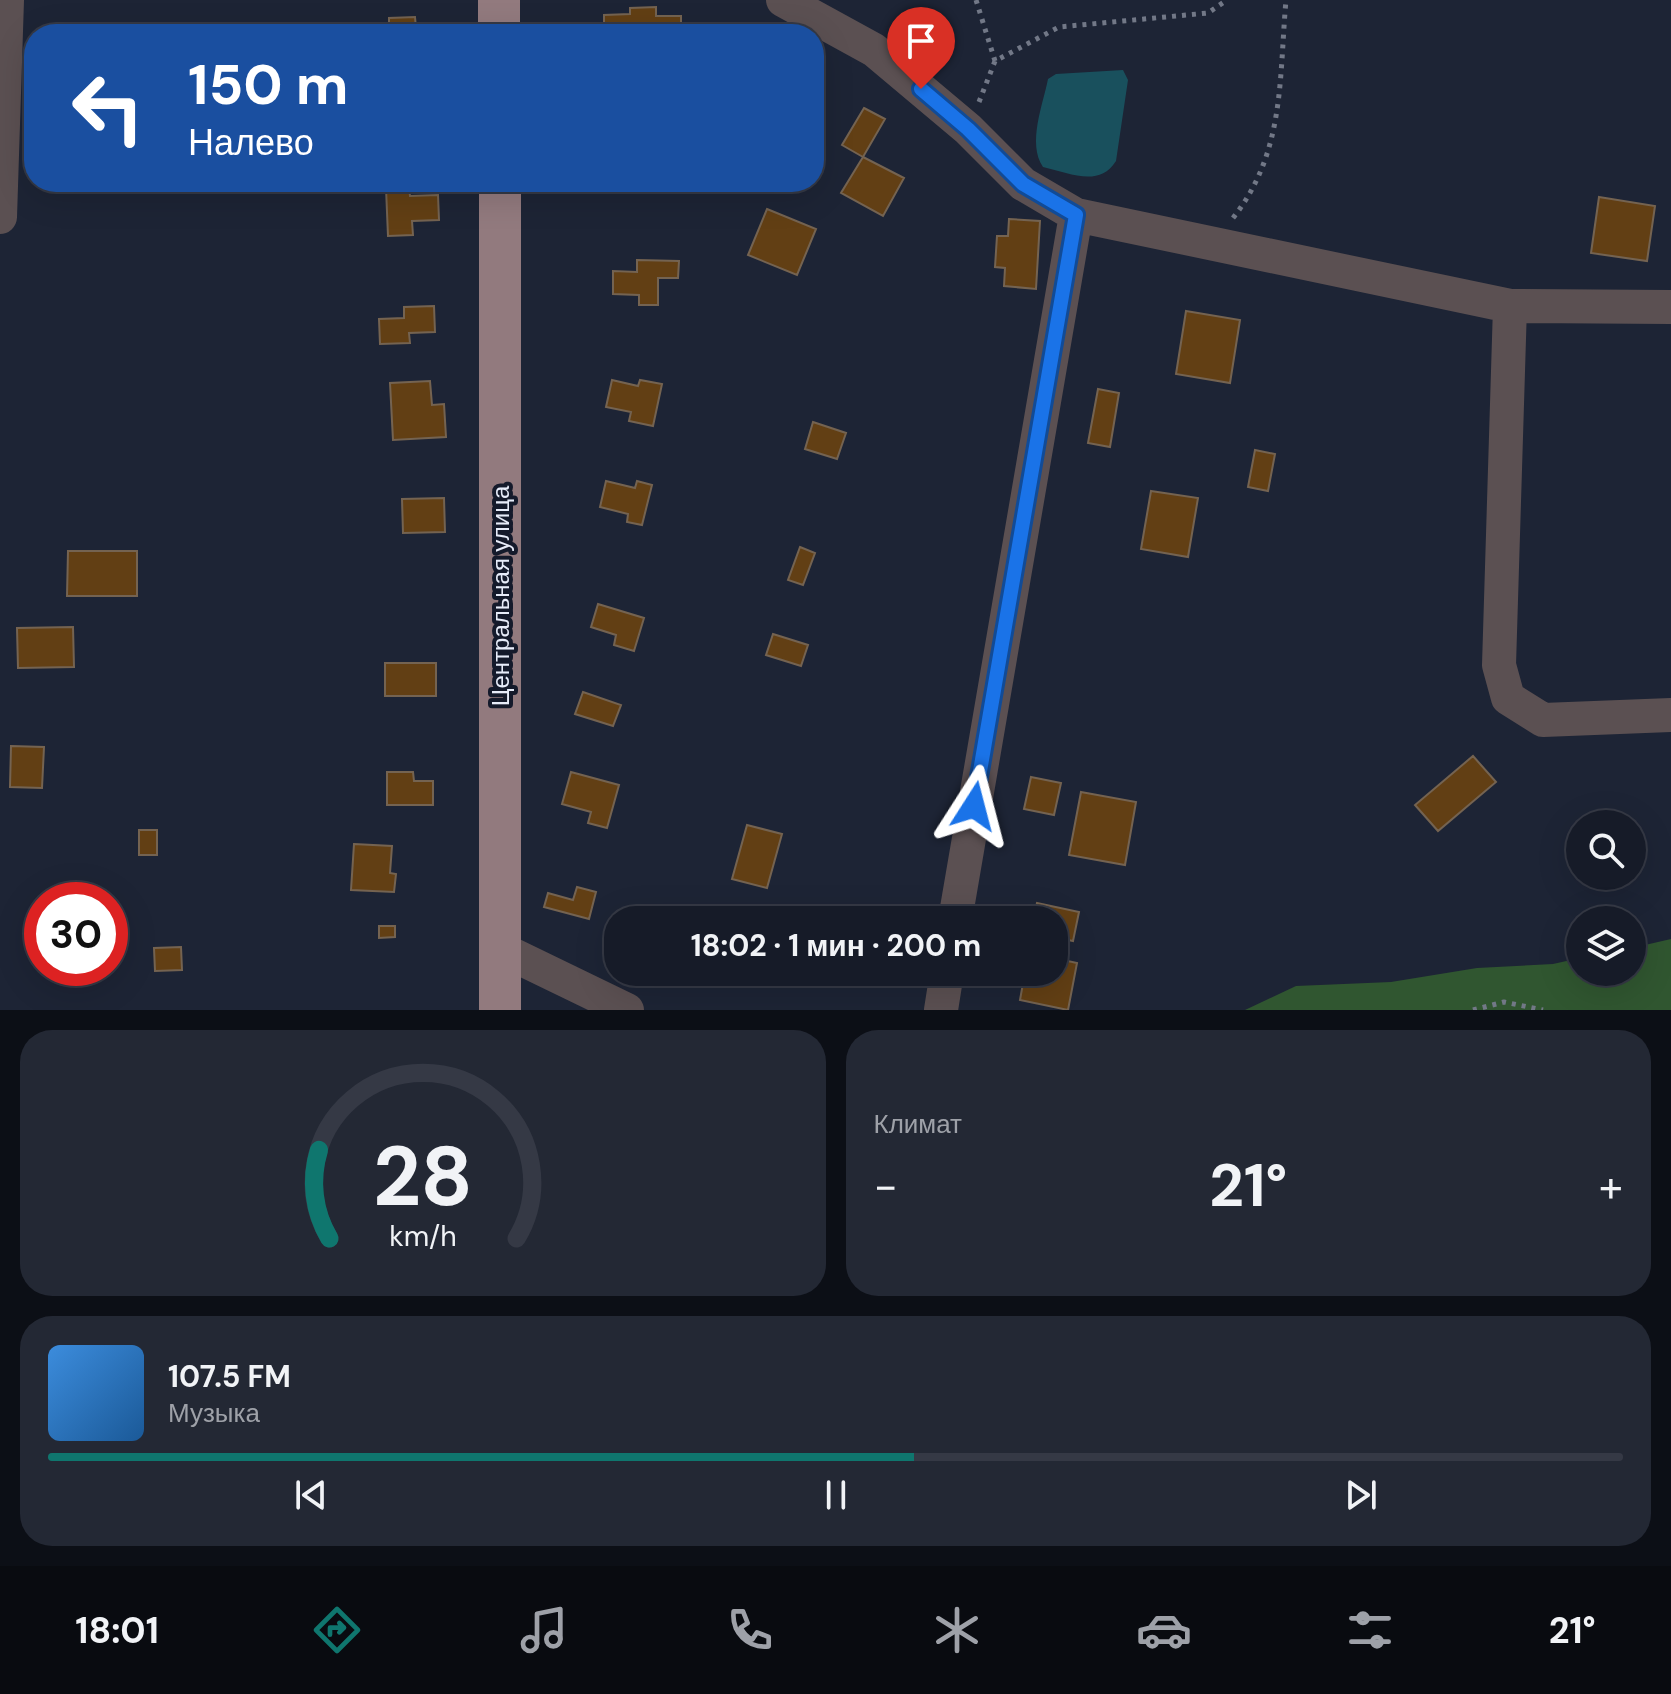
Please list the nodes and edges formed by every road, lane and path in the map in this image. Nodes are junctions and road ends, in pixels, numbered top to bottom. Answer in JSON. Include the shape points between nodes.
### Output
{"nodes":[{"id":1,"x":7,"y":0,"type":"edge"},
{"id":2,"x":499,"y":0,"type":"edge"},
{"id":3,"x":783,"y":0,"type":"edge"},
{"id":4,"x":976,"y":0,"type":"edge"},
{"id":5,"x":1227,"y":0,"type":"edge"},
{"id":6,"x":1286,"y":0,"type":"edge"},
{"id":7,"x":499,"y":24,"type":"edge"},
{"id":8,"x":995,"y":61,"type":"junction"},
{"id":9,"x":968,"y":129,"type":"junction"},
{"id":10,"x":500,"y":192,"type":"edge"},
{"id":11,"x":1076,"y":215,"type":"junction"},
{"id":12,"x":0,"y":217,"type":"edge"},
{"id":13,"x":1209,"y":242,"type":"junction"},
{"id":14,"x":1510,"y":306,"type":"junction"},
{"id":15,"x":1671,"y":307,"type":"edge"},
{"id":16,"x":1671,"y":715,"type":"edge"},
{"id":17,"x":957,"y":906,"type":"edge"},
{"id":18,"x":499,"y":948,"type":"junction"},
{"id":19,"x":945,"y":986,"type":"edge"},
{"id":20,"x":500,"y":1010,"type":"edge"},
{"id":21,"x":627,"y":1010,"type":"edge"},
{"id":22,"x":941,"y":1010,"type":"edge"},
{"id":23,"x":1473,"y":1010,"type":"edge"},
{"id":24,"x":1543,"y":1010,"type":"edge"}],
"edges":[{"from":1,"to":12,"type":"street"},
{"from":2,"to":7,"type":"main road"},
{"from":3,"to":9,"type":"street","via":[[874,50]]},
{"from":4,"to":8,"type":"path"},
{"from":5,"to":8,"type":"path","via":[[1208,13],[1059,27]]},
{"from":6,"to":13,"type":"path","via":[[1280,106],[1267,152],[1250,197]]},
{"from":8,"to":9,"type":"path"},
{"from":9,"to":11,"type":"street","via":[[1023,184]]},
{"from":10,"to":18,"type":"main road","name":"Центральная улица"},
{"from":11,"to":13,"type":"street"},
{"from":11,"to":17,"type":"street"},
{"from":13,"to":14,"type":"street"},
{"from":14,"to":15,"type":"street"},
{"from":14,"to":16,"type":"street","via":[[1499,665],[1508,698],[1543,720]]},
{"from":18,"to":20,"type":"main road","name":"Центральная улица"},
{"from":18,"to":21,"type":"street"},
{"from":19,"to":22,"type":"street"},
{"from":23,"to":24,"type":"path","via":[[1504,1002]]}]}
